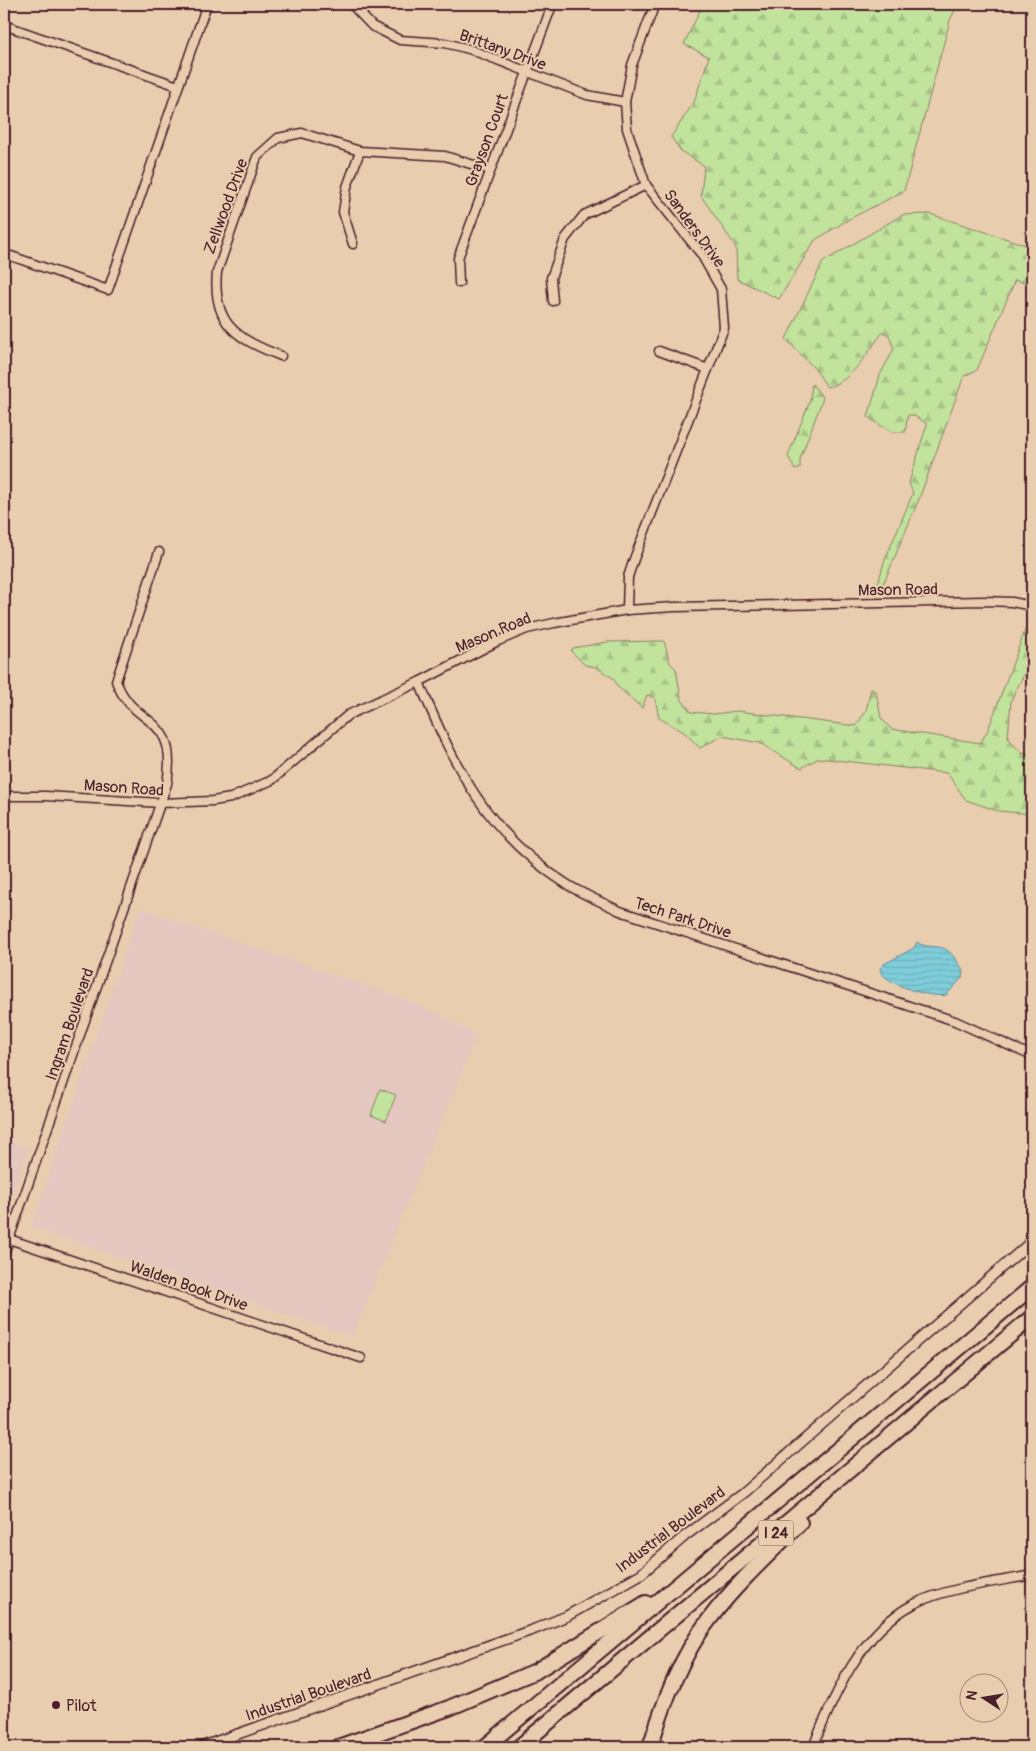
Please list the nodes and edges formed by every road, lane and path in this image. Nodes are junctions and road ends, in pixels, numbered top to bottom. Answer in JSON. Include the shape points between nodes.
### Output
{"nodes":[{"id":1,"x":206,"y":4,"type":"edge"},
{"id":2,"x":350,"y":4,"type":"edge"},
{"id":3,"x":369,"y":4,"type":"edge"},
{"id":4,"x":655,"y":4,"type":"edge"},
{"id":5,"x":551,"y":8,"type":"dead end"},
{"id":6,"x":361,"y":14,"type":"junction"},
{"id":7,"x":4,"y":25,"type":"edge"},
{"id":8,"x":526,"y":70,"type":"junction"},
{"id":9,"x":178,"y":86,"type":"junction"},
{"id":10,"x":625,"y":102,"type":"junction"},
{"id":11,"x":360,"y":151,"type":"junction"},
{"id":12,"x":490,"y":170,"type":"junction"},
{"id":13,"x":646,"y":185,"type":"junction"},
{"id":14,"x":353,"y":244,"type":"dead end"},
{"id":15,"x":10,"y":256,"type":"dead end"},
{"id":16,"x":459,"y":283,"type":"dead end"},
{"id":17,"x":553,"y":301,"type":"dead end"},
{"id":18,"x":659,"y":351,"type":"dead end"},
{"id":19,"x":280,"y":356,"type":"dead end"},
{"id":20,"x":708,"y":369,"type":"junction"},
{"id":21,"x":159,"y":552,"type":"dead end"},
{"id":22,"x":1032,"y":606,"type":"edge"},
{"id":23,"x":627,"y":610,"type":"junction"},
{"id":24,"x":419,"y":682,"type":"junction"},
{"id":25,"x":4,"y":796,"type":"edge"},
{"id":26,"x":161,"y":803,"type":"junction"},
{"id":27,"x":1032,"y":1056,"type":"edge"},
{"id":28,"x":9,"y":1239,"type":"junction"},
{"id":29,"x":1032,"y":1241,"type":"edge"},
{"id":30,"x":4,"y":1254,"type":"edge"},
{"id":31,"x":1032,"y":1287,"type":"edge"},
{"id":32,"x":1032,"y":1317,"type":"edge"},
{"id":33,"x":361,"y":1358,"type":"dead end"},
{"id":34,"x":858,"y":1464,"type":"junction"},
{"id":35,"x":1032,"y":1575,"type":"edge"},
{"id":36,"x":689,"y":1576,"type":"junction"},
{"id":37,"x":201,"y":1747,"type":"edge"},
{"id":38,"x":338,"y":1747,"type":"edge"},
{"id":39,"x":485,"y":1747,"type":"edge"},
{"id":40,"x":519,"y":1747,"type":"edge"},
{"id":41,"x":650,"y":1747,"type":"edge"},
{"id":42,"x":813,"y":1747,"type":"edge"}],
"edges":[{"from":1,"to":9,"type":"street"},
{"from":2,"to":6,"type":"street","name":"Brittany Drive"},
{"from":3,"to":6,"type":"street"},
{"from":4,"to":10,"type":"street","name":"Sanders Drive","via":[[632,64]]},
{"from":5,"to":8,"type":"street","name":"Grayson Court"},
{"from":6,"to":8,"type":"street","name":"Brittany Drive","via":[[372,26],[400,40],[456,45]]},
{"from":7,"to":9,"type":"street"},
{"from":8,"to":10,"type":"street","name":"Brittany Drive","via":[[587,95]]},
{"from":8,"to":12,"type":"street","name":"Grayson Court"},
{"from":9,"to":15,"type":"street","via":[[108,290]]},
{"from":10,"to":13,"type":"street","name":"Sanders Drive","via":[[627,129]]},
{"from":11,"to":12,"type":"street","name":"Zellwood Drive","via":[[445,156]]},
{"from":11,"to":14,"type":"street","via":[[347,187],[343,212]]},
{"from":11,"to":19,"type":"street","name":"Zellwood Drive","via":[[302,133],[278,138],[257,157],[217,272],[215,290],[222,316],[237,335],[249,344]]},
{"from":12,"to":16,"type":"street","name":"Grayson Court","via":[[458,258]]},
{"from":13,"to":17,"type":"street","via":[[584,215],[565,239],[551,278]]},
{"from":13,"to":20,"type":"street","name":"Sanders Drive","via":[[701,254],[721,289],[724,328]]},
{"from":18,"to":20,"type":"street"},
{"from":20,"to":23,"type":"street","name":"Sanders Drive","via":[[628,577]]},
{"from":21,"to":26,"type":"street","name":"Ingram Boulevard","via":[[116,681],[125,700],[154,724],[166,740],[170,768]]},
{"from":22,"to":23,"type":"street","name":"Mason Road","via":[[984,601]]},
{"from":23,"to":24,"type":"street","name":"Mason Road","via":[[527,629]]},
{"from":24,"to":26,"type":"street","name":"Mason Road","via":[[348,716],[280,774],[254,789],[213,801]]},
{"from":24,"to":27,"type":"street","name":"Tech Park Drive","via":[[456,765],[479,803],[501,830],[570,886],[620,911],[955,1021]]},
{"from":25,"to":26,"type":"street","name":"Mason Road"},
{"from":26,"to":28,"type":"street","name":"Ingram Boulevard"},
{"from":28,"to":30,"type":"street","name":"Ingram Boulevard"},
{"from":28,"to":33,"type":"street","name":"Walden Book Drive"},
{"from":29,"to":37,"type":"street","name":"Industrial Boulevard","via":[[743,1492],[641,1574],[567,1616],[535,1630]]},
{"from":31,"to":36,"type":"highway","number":"I 24"},
{"from":32,"to":34,"type":"highway","number":"I 24"},
{"from":34,"to":40,"type":"highway","number":"I 24"},
{"from":34,"to":41,"type":"highway","via":[[740,1583],[710,1618],[684,1659]]},
{"from":35,"to":42,"type":"street","via":[[938,1594],[913,1604],[886,1623],[860,1652],[836,1694]]},
{"from":36,"to":38,"type":"highway","via":[[536,1671],[449,1708]]},
{"from":36,"to":39,"type":"highway","number":"I 24"}]}
